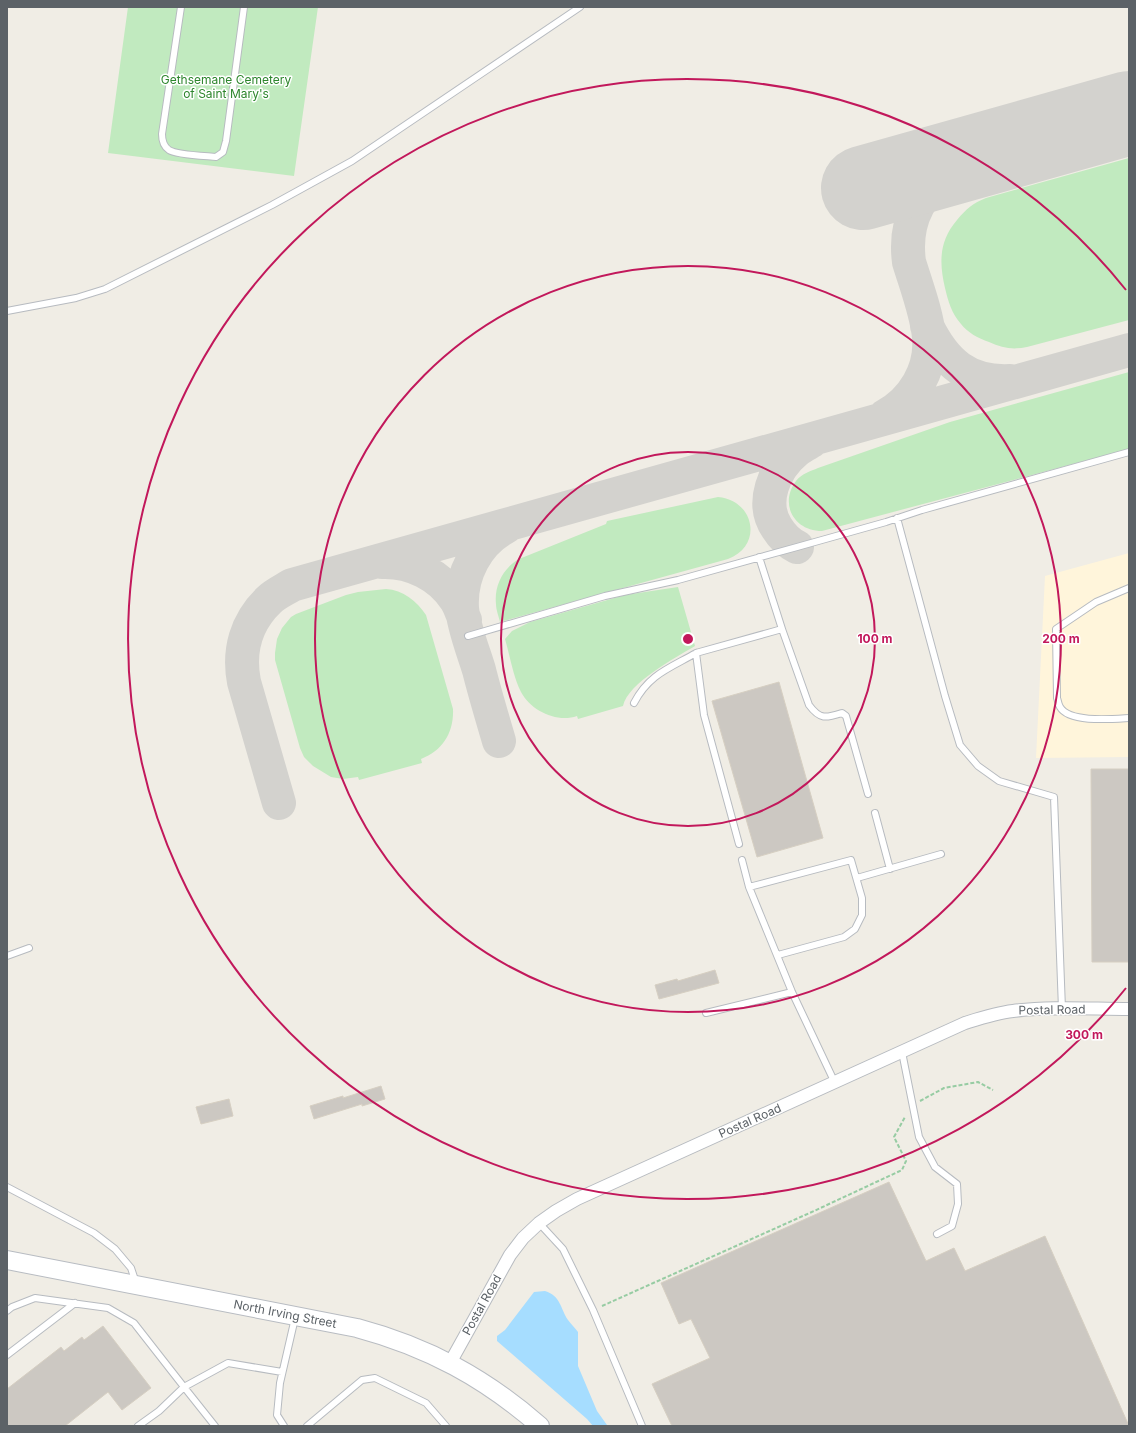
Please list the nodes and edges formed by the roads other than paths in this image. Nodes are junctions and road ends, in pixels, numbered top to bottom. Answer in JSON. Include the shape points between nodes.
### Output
{"nodes":[{"id":1,"x":181,"y":7,"type":"edge"},
{"id":2,"x":244,"y":7,"type":"edge"},
{"id":3,"x":580,"y":7,"type":"edge"},
{"id":4,"x":7,"y":311,"type":"edge"},
{"id":5,"x":1129,"y":452,"type":"edge"},
{"id":6,"x":897,"y":518,"type":"junction"},
{"id":7,"x":759,"y":557,"type":"junction"},
{"id":8,"x":1129,"y":588,"type":"edge"},
{"id":9,"x":782,"y":629,"type":"junction"},
{"id":10,"x":468,"y":636,"type":"dead end"},
{"id":11,"x":696,"y":653,"type":"junction"},
{"id":12,"x":634,"y":703,"type":"dead end"},
{"id":13,"x":1129,"y":718,"type":"edge"},
{"id":14,"x":868,"y":794,"type":"dead end"},
{"id":15,"x":875,"y":813,"type":"dead end"},
{"id":16,"x":739,"y":844,"type":"dead end"},
{"id":17,"x":941,"y":854,"type":"dead end"},
{"id":18,"x":742,"y":860,"type":"dead end"},
{"id":19,"x":890,"y":869,"type":"junction"},
{"id":20,"x":857,"y":878,"type":"junction"},
{"id":21,"x":750,"y":887,"type":"junction"},
{"id":22,"x":29,"y":948,"type":"dead end"},
{"id":23,"x":778,"y":955,"type":"junction"},
{"id":24,"x":7,"y":956,"type":"edge"},
{"id":25,"x":792,"y":992,"type":"junction"},
{"id":26,"x":1062,"y":1009,"type":"junction"},
{"id":27,"x":1129,"y":1009,"type":"edge"},
{"id":28,"x":706,"y":1013,"type":"dead end"},
{"id":29,"x":902,"y":1052,"type":"junction"},
{"id":30,"x":835,"y":1083,"type":"junction"},
{"id":31,"x":7,"y":1187,"type":"edge"},
{"id":32,"x":539,"y":1223,"type":"junction"},
{"id":33,"x":937,"y":1234,"type":"dead end"},
{"id":34,"x":7,"y":1260,"type":"edge"},
{"id":35,"x":136,"y":1285,"type":"junction"},
{"id":36,"x":75,"y":1303,"type":"junction"},
{"id":37,"x":7,"y":1311,"type":"edge"},
{"id":38,"x":295,"y":1316,"type":"junction"},
{"id":39,"x":7,"y":1355,"type":"edge"},
{"id":40,"x":450,"y":1363,"type":"junction"},
{"id":41,"x":282,"y":1372,"type":"junction"},
{"id":42,"x":184,"y":1387,"type":"junction"},
{"id":43,"x":138,"y":1426,"type":"edge"},
{"id":44,"x":214,"y":1426,"type":"edge"},
{"id":45,"x":284,"y":1426,"type":"edge"},
{"id":46,"x":307,"y":1426,"type":"edge"},
{"id":47,"x":446,"y":1426,"type":"edge"},
{"id":48,"x":540,"y":1426,"type":"edge"},
{"id":49,"x":642,"y":1426,"type":"edge"}],
"edges":[{"from":1,"to":2,"type":"lane","via":[[162,134],[163,142],[171,152],[216,157],[223,152],[226,141]]},
{"from":3,"to":4,"type":"lane","via":[[352,161],[272,205],[105,289],[76,298]]},
{"from":5,"to":6,"type":"lane"},
{"from":6,"to":7,"type":"lane"},
{"from":6,"to":26,"type":"lane","via":[[960,745],[978,766],[999,781],[1054,797]]},
{"from":7,"to":9,"type":"lane"},
{"from":7,"to":10,"type":"lane","via":[[678,580],[605,596]]},
{"from":8,"to":13,"type":"lane","via":[[1096,602],[1056,629],[1057,698],[1060,708],[1070,715],[1086,719]]},
{"from":9,"to":11,"type":"lane"},
{"from":9,"to":14,"type":"lane","via":[[809,705],[816,714],[829,717],[842,713],[846,716]]},
{"from":11,"to":12,"type":"lane","via":[[653,677],[642,688]]},
{"from":11,"to":16,"type":"lane","via":[[704,715]]},
{"from":15,"to":19,"type":"lane"},
{"from":17,"to":19,"type":"lane"},
{"from":18,"to":21,"type":"lane"},
{"from":19,"to":20,"type":"lane"},
{"from":20,"to":21,"type":"lane","via":[[852,860]]},
{"from":20,"to":23,"type":"lane","via":[[862,898],[862,915],[855,929],[844,937]]},
{"from":21,"to":23,"type":"lane"},
{"from":22,"to":24,"type":"lane"},
{"from":23,"to":25,"type":"lane"},
{"from":25,"to":28,"type":"lane"},
{"from":25,"to":30,"type":"lane"},
{"from":26,"to":27,"type":"street","name":"Postal Road"},
{"from":26,"to":29,"type":"street","name":"Postal Road","via":[[1032,1009],[992,1015],[965,1023]]},
{"from":29,"to":30,"type":"street","name":"Postal Road"},
{"from":29,"to":33,"type":"lane","via":[[919,1137],[935,1167],[957,1184],[958,1204],[952,1226]]},
{"from":30,"to":32,"type":"street","name":"Postal Road","via":[[577,1199]]},
{"from":31,"to":35,"type":"lane","via":[[94,1232],[115,1249],[131,1268]]},
{"from":32,"to":40,"type":"street","name":"Postal Road","via":[[510,1255]]},
{"from":32,"to":49,"type":"lane","via":[[563,1249],[593,1310]]},
{"from":34,"to":35,"type":"street","name":"North Irving Street"},
{"from":35,"to":38,"type":"street","name":"North Irving Street"},
{"from":36,"to":37,"type":"lane","via":[[35,1298]]},
{"from":36,"to":39,"type":"lane"},
{"from":36,"to":42,"type":"lane","via":[[108,1308],[134,1323]]},
{"from":38,"to":40,"type":"street","name":"North Irving Street","via":[[381,1334]]},
{"from":38,"to":41,"type":"lane"},
{"from":40,"to":48,"type":"street","name":"North Irving Street","via":[[496,1391]]},
{"from":41,"to":42,"type":"lane","via":[[228,1363]]},
{"from":41,"to":45,"type":"lane","via":[[277,1415]]},
{"from":42,"to":43,"type":"lane"},
{"from":42,"to":44,"type":"lane"},
{"from":46,"to":47,"type":"lane","via":[[362,1380],[375,1378],[426,1403]]}]}
